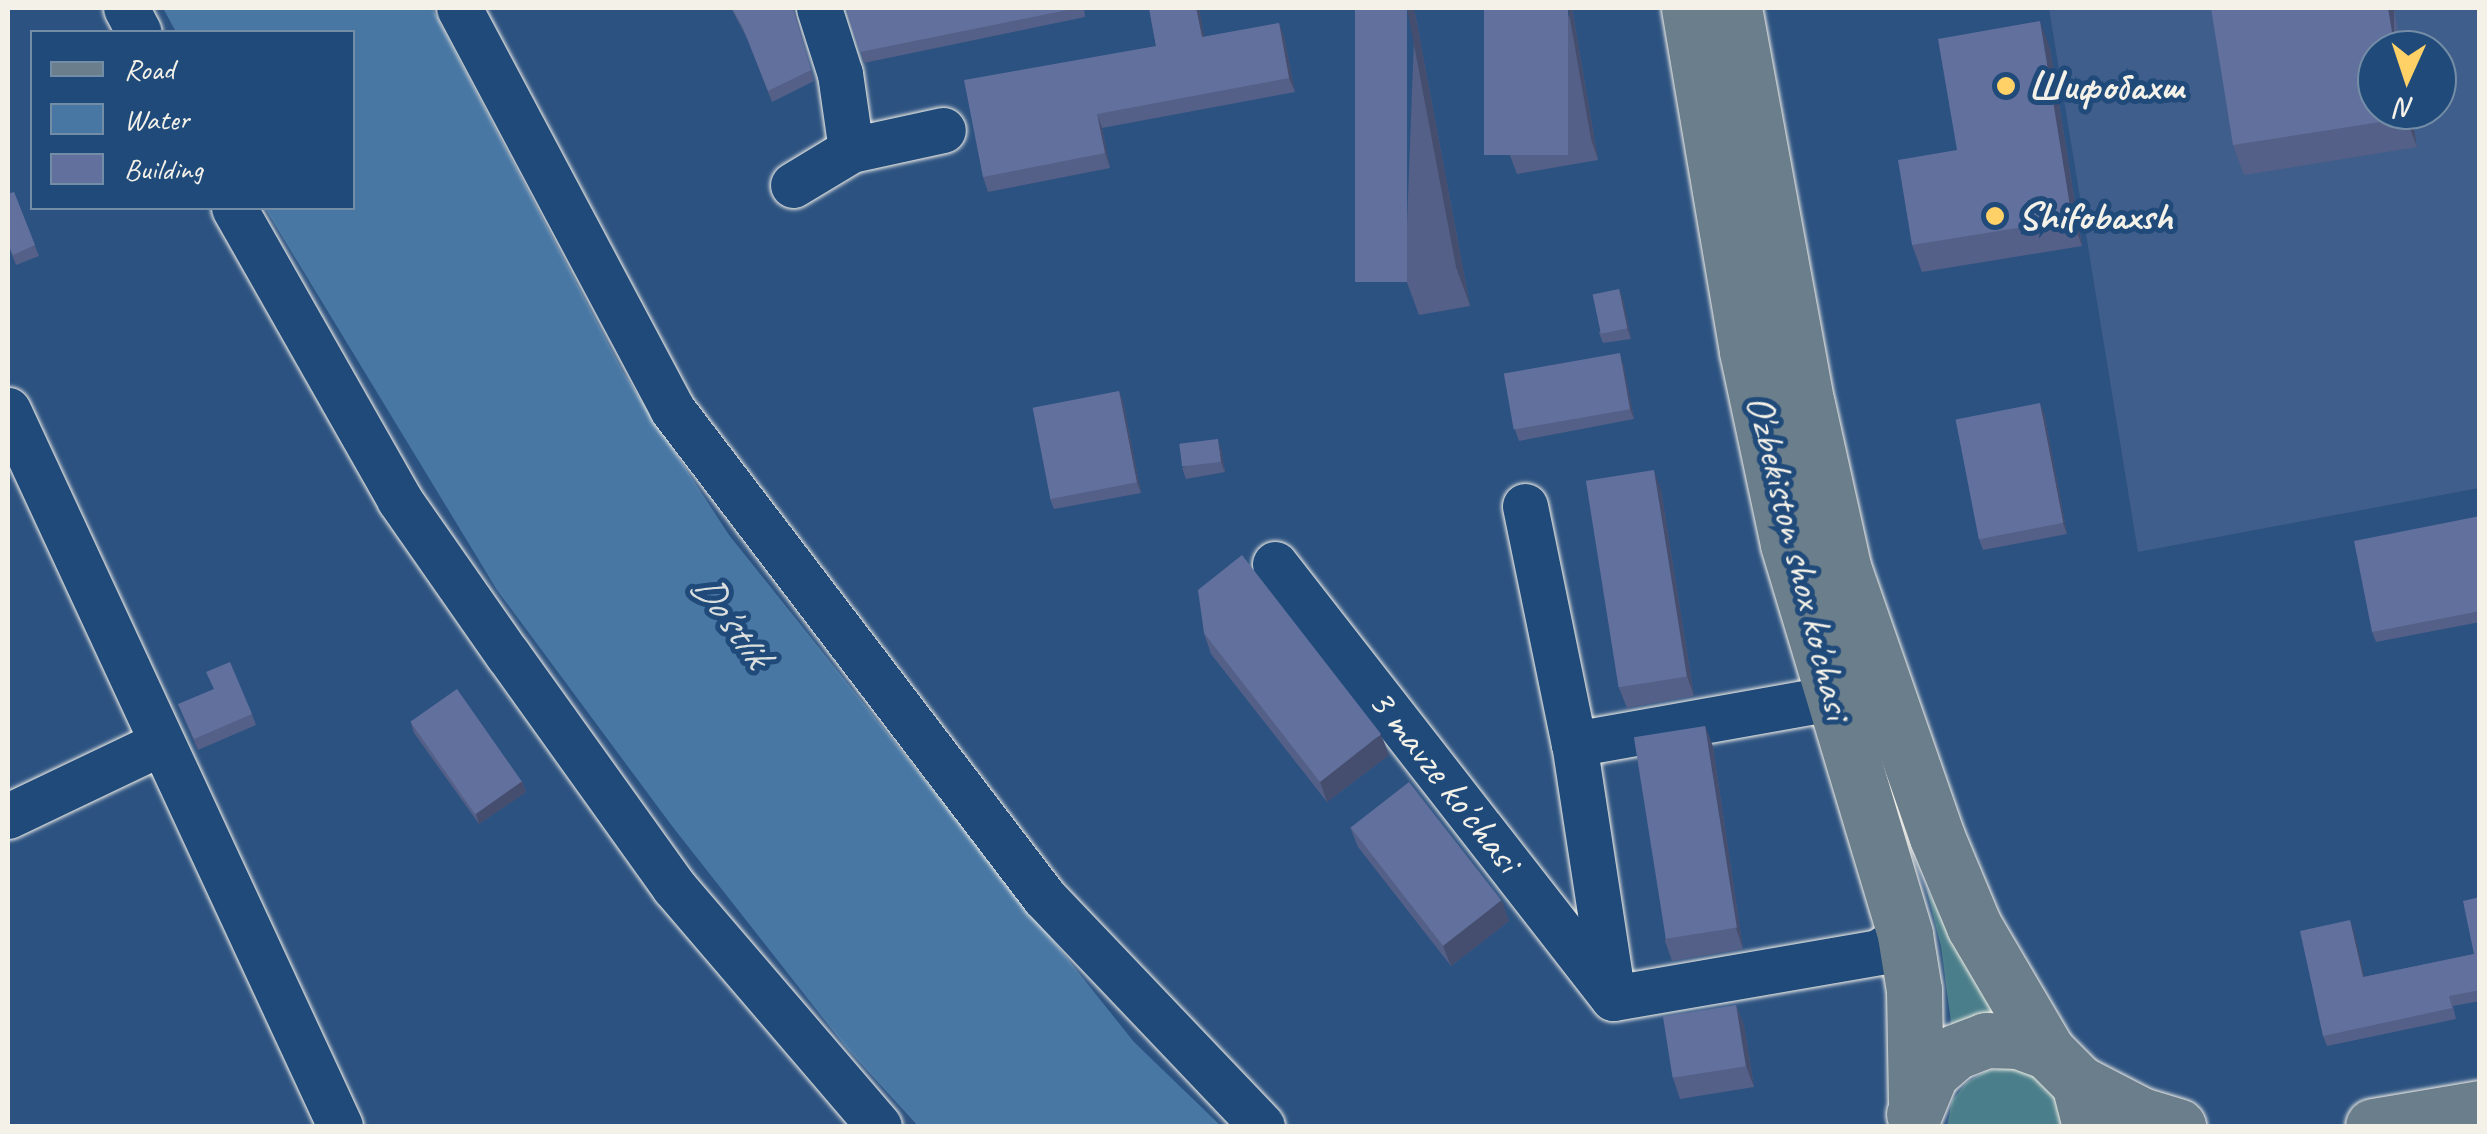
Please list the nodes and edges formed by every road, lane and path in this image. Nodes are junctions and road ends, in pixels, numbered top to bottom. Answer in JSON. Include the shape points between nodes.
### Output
{"nodes":[{"id":1,"x":126,"y":8,"type":"edge"},
{"id":2,"x":459,"y":8,"type":"edge"},
{"id":3,"x":819,"y":8,"type":"edge"},
{"id":4,"x":1689,"y":8,"type":"edge"},
{"id":5,"x":1734,"y":8,"type":"edge"},
{"id":6,"x":138,"y":30,"type":"edge"},
{"id":7,"x":943,"y":130,"type":"dead end"},
{"id":8,"x":851,"y":150,"type":"junction"},
{"id":9,"x":793,"y":186,"type":"dead end"},
{"id":10,"x":235,"y":210,"type":"edge"},
{"id":11,"x":8,"y":410,"type":"edge"},
{"id":12,"x":1525,"y":506,"type":"dead end"},
{"id":13,"x":1275,"y":564,"type":"dead end"},
{"id":14,"x":1832,"y":698,"type":"junction"},
{"id":15,"x":161,"y":742,"type":"junction"},
{"id":16,"x":1574,"y":744,"type":"junction"},
{"id":17,"x":8,"y":816,"type":"edge"},
{"id":18,"x":1905,"y":935,"type":"junction"},
{"id":19,"x":1613,"y":998,"type":"junction"},
{"id":20,"x":2072,"y":1087,"type":"edge"},
{"id":21,"x":1914,"y":1114,"type":"edge"},
{"id":22,"x":2465,"y":1115,"type":"edge"},
{"id":23,"x":340,"y":1126,"type":"edge"},
{"id":24,"x":879,"y":1126,"type":"edge"},
{"id":25,"x":1262,"y":1126,"type":"edge"},
{"id":26,"x":2178,"y":1126,"type":"edge"},
{"id":27,"x":2374,"y":1126,"type":"edge"}],
"edges":[{"from":1,"to":6,"type":"street"},
{"from":2,"to":25,"type":"street","via":[[672,409],[1044,896]]},
{"from":3,"to":8,"type":"street","via":[[840,74]]},
{"from":4,"to":14,"type":"main road","name":"O'zbekiston shox ko'chasi","via":[[1747,352],[1788,544]]},
{"from":5,"to":20,"type":"main road","name":"O'zbekiston shox ko'chasi","via":[[1843,567],[1936,837],[1974,926]]},
{"from":7,"to":8,"type":"street"},
{"from":8,"to":9,"type":"street"},
{"from":10,"to":24,"type":"street","via":[[399,498],[497,640],[674,886]]},
{"from":11,"to":15,"type":"street"},
{"from":12,"to":16,"type":"street","name":"3 mavze ko'chasi"},
{"from":13,"to":19,"type":"street","name":"3 mavze ko'chasi"},
{"from":14,"to":16,"type":"street"},
{"from":14,"to":18,"type":"main road","name":"O'zbekiston shox ko'chasi"},
{"from":15,"to":17,"type":"street"},
{"from":15,"to":23,"type":"street"},
{"from":16,"to":19,"type":"street","name":"3 mavze ko'chasi"},
{"from":18,"to":19,"type":"street","via":[[1878,952]]},
{"from":18,"to":21,"type":"main road","name":"O'zbekiston shox ko'chasi","via":[[1914,990]]},
{"from":20,"to":21,"type":"main road","via":[[2018,1040],[1986,1040],[1955,1052],[1931,1073]]},
{"from":20,"to":26,"type":"main road"},
{"from":22,"to":27,"type":"main road"}]}
